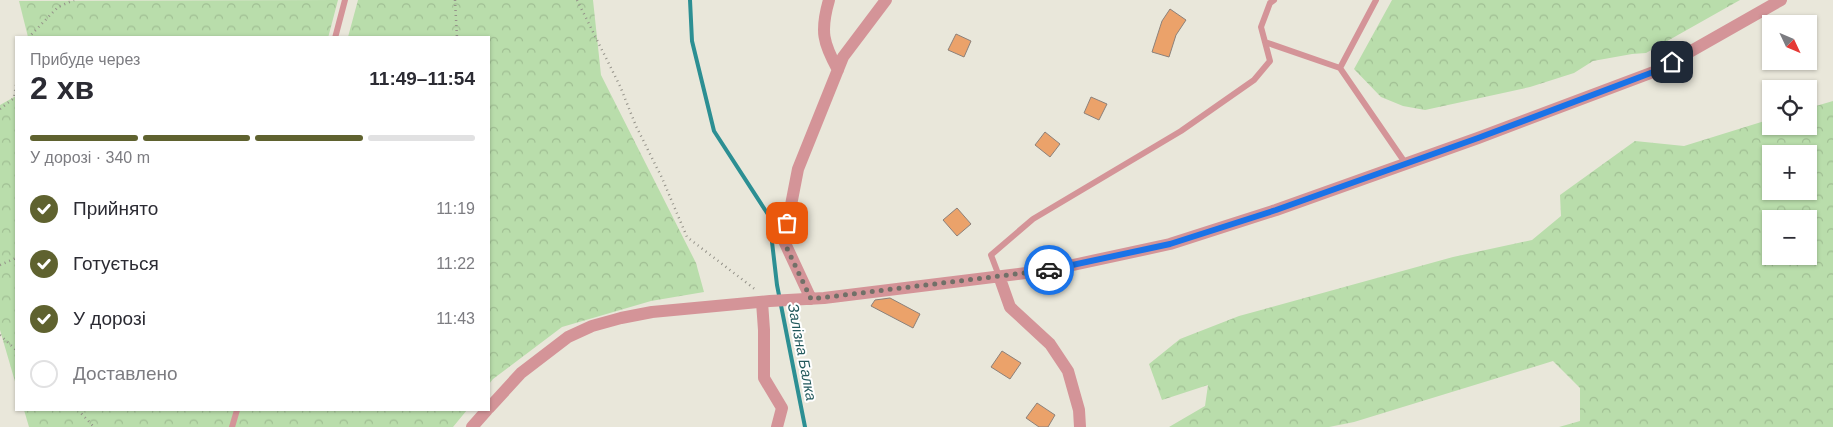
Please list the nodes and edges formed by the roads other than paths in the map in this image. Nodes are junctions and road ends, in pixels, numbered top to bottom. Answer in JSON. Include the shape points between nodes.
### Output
{"nodes":[{"id":1,"x":345,"y":0,"type":"edge"},
{"id":2,"x":828,"y":0,"type":"edge"},
{"id":3,"x":886,"y":0,"type":"edge"},
{"id":4,"x":1274,"y":0,"type":"edge"},
{"id":5,"x":1376,"y":0,"type":"edge"},
{"id":6,"x":1780,"y":0,"type":"edge"},
{"id":7,"x":336,"y":36,"type":"edge"},
{"id":8,"x":1265,"y":42,"type":"junction"},
{"id":9,"x":1340,"y":68,"type":"junction"},
{"id":10,"x":838,"y":70,"type":"junction"},
{"id":11,"x":1406,"y":164,"type":"junction"},
{"id":12,"x":999,"y":276,"type":"junction"},
{"id":13,"x":809,"y":300,"type":"junction"},
{"id":14,"x":768,"y":302,"type":"junction"},
{"id":15,"x":490,"y":407,"type":"edge"},
{"id":16,"x":237,"y":411,"type":"edge"},
{"id":17,"x":486,"y":411,"type":"edge"},
{"id":18,"x":232,"y":427,"type":"edge"},
{"id":19,"x":472,"y":427,"type":"edge"},
{"id":20,"x":777,"y":427,"type":"edge"},
{"id":21,"x":1080,"y":427,"type":"edge"}],
"edges":[{"from":1,"to":7,"type":"lane"},
{"from":2,"to":10,"type":"street","via":[[824,16],[826,49]]},
{"from":3,"to":10,"type":"street"},
{"from":4,"to":8,"type":"lane","via":[[1261,27]]},
{"from":5,"to":9,"type":"lane"},
{"from":6,"to":11,"type":"street","via":[[1656,71]]},
{"from":8,"to":9,"type":"lane"},
{"from":8,"to":12,"type":"lane","via":[[1270,61],[1254,80],[1181,131],[1033,219],[991,255]]},
{"from":9,"to":11,"type":"lane"},
{"from":10,"to":13,"type":"street","via":[[798,169],[784,242]]},
{"from":11,"to":12,"type":"street","via":[[1170,244],[1050,270]]},
{"from":12,"to":13,"type":"street"},
{"from":12,"to":21,"type":"street","via":[[1010,307],[1050,344],[1068,371],[1079,410]]},
{"from":13,"to":14,"type":"street"},
{"from":14,"to":15,"type":"street","via":[[652,312],[592,326],[568,336],[545,352]]},
{"from":14,"to":20,"type":"street","via":[[764,330],[764,378],[782,408]]},
{"from":16,"to":18,"type":"lane"},
{"from":17,"to":19,"type":"street"}]}
